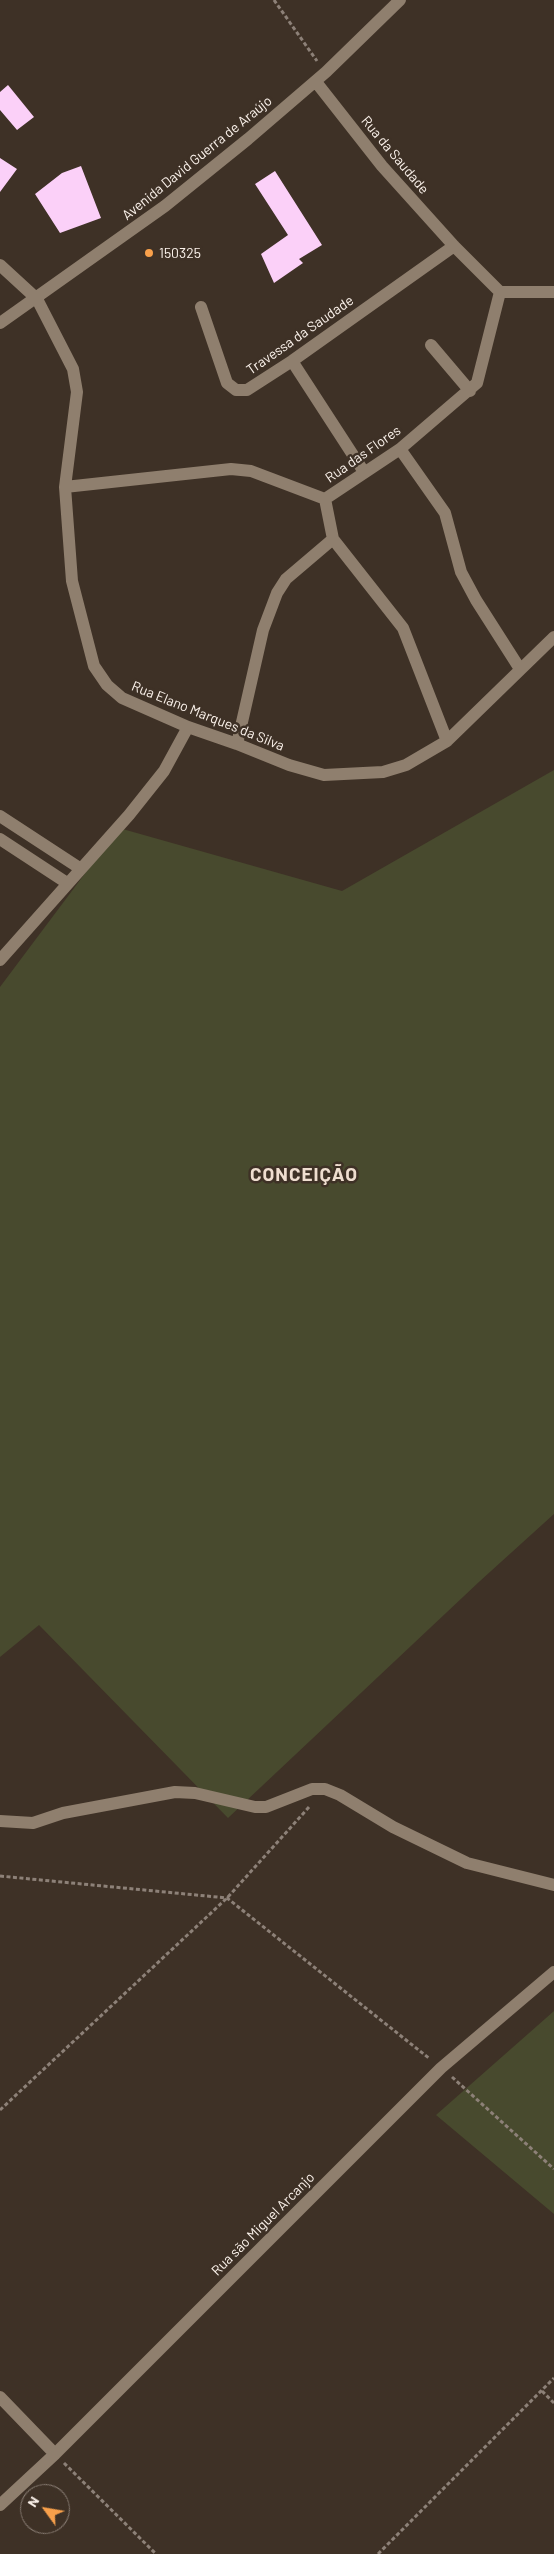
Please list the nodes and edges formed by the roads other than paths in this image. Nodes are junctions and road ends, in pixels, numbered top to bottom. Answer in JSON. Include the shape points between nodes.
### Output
{"nodes":[{"id":1,"x":400,"y":0,"type":"edge"},
{"id":2,"x":316,"y":82,"type":"junction"},
{"id":3,"x":454,"y":246,"type":"junction"},
{"id":4,"x":0,"y":265,"type":"edge"},
{"id":5,"x":500,"y":292,"type":"junction"},
{"id":6,"x":554,"y":292,"type":"edge"},
{"id":7,"x":37,"y":299,"type":"junction"},
{"id":8,"x":201,"y":307,"type":"dead end"},
{"id":9,"x":0,"y":323,"type":"edge"},
{"id":10,"x":431,"y":345,"type":"dead end"},
{"id":11,"x":292,"y":361,"type":"junction"},
{"id":12,"x":470,"y":391,"type":"junction"},
{"id":13,"x":400,"y":448,"type":"junction"},
{"id":14,"x":364,"y":472,"type":"junction"},
{"id":15,"x":65,"y":487,"type":"junction"},
{"id":16,"x":325,"y":499,"type":"junction"},
{"id":17,"x":333,"y":539,"type":"junction"},
{"id":18,"x":554,"y":637,"type":"edge"},
{"id":19,"x":520,"y":669,"type":"junction"},
{"id":20,"x":188,"y":727,"type":"junction"},
{"id":21,"x":447,"y":740,"type":"junction"},
{"id":22,"x":237,"y":744,"type":"junction"},
{"id":23,"x":0,"y":816,"type":"edge"},
{"id":24,"x":0,"y":839,"type":"edge"},
{"id":25,"x":81,"y":869,"type":"junction"},
{"id":26,"x":67,"y":883,"type":"junction"},
{"id":27,"x":0,"y":960,"type":"edge"},
{"id":28,"x":0,"y":1821,"type":"edge"},
{"id":29,"x":554,"y":1885,"type":"edge"},
{"id":30,"x":554,"y":1972,"type":"edge"},
{"id":31,"x":0,"y":2397,"type":"edge"},
{"id":32,"x":55,"y":2454,"type":"junction"},
{"id":33,"x":0,"y":2505,"type":"edge"}],
"edges":[{"from":1,"to":2,"type":"street","name":"Avenida David Guerra de Araújo"},
{"from":2,"to":3,"type":"street","name":"Rua da Saudade","via":[[382,166]]},
{"from":2,"to":7,"type":"street","name":"Avenida David Guerra de Araújo","via":[[165,206]]},
{"from":3,"to":5,"type":"street"},
{"from":3,"to":11,"type":"street","name":"Travessa da Saudade"},
{"from":4,"to":7,"type":"street","name":"Rua Elano Marques da Silva"},
{"from":5,"to":6,"type":"street"},
{"from":5,"to":12,"type":"street","name":"Rua das Flores","via":[[477,384]]},
{"from":7,"to":9,"type":"street","name":"Avenida David Guerra de Araújo"},
{"from":7,"to":15,"type":"street","name":"Rua Elano Marques da Silva","via":[[73,369],[77,392]]},
{"from":8,"to":11,"type":"street","name":"Travessa da Saudade","via":[[227,383],[236,390],[247,390]]},
{"from":10,"to":12,"type":"street"},
{"from":11,"to":14,"type":"street"},
{"from":12,"to":13,"type":"street","name":"Rua das Flores"},
{"from":13,"to":14,"type":"street","name":"Rua das Flores"},
{"from":13,"to":19,"type":"street","via":[[444,513],[461,572]]},
{"from":14,"to":16,"type":"street","name":"Rua das Flores"},
{"from":15,"to":16,"type":"street","name":"Rua das Flores","via":[[231,469],[251,471]]},
{"from":15,"to":20,"type":"street","name":"Rua Elano Marques da Silva","via":[[72,581],[94,666],[107,686],[122,698]]},
{"from":16,"to":17,"type":"street"},
{"from":17,"to":21,"type":"street","via":[[403,628]]},
{"from":17,"to":22,"type":"street","via":[[286,579],[277,593],[252,675]]},
{"from":18,"to":19,"type":"street","name":"Rua Elano Marques da Silva"},
{"from":19,"to":21,"type":"street","name":"Rua Elano Marques da Silva"},
{"from":20,"to":22,"type":"street","name":"Rua Elano Marques da Silva"},
{"from":20,"to":25,"type":"street","via":[[164,771]]},
{"from":21,"to":22,"type":"street","name":"Rua Elano Marques da Silva","via":[[406,765],[383,772],[332,775],[288,765]]},
{"from":23,"to":25,"type":"street"},
{"from":24,"to":26,"type":"street"},
{"from":25,"to":26,"type":"street"},
{"from":26,"to":27,"type":"street"},
{"from":28,"to":29,"type":"street","via":[[33,1823],[175,1792],[266,1807],[312,1789],[325,1789],[467,1863]]},
{"from":30,"to":32,"type":"street","name":"Rua são Miguel Arcanjo","via":[[441,2068]]},
{"from":31,"to":32,"type":"street"},
{"from":32,"to":33,"type":"street","name":"Rua são Miguel Arcanjo"}]}
